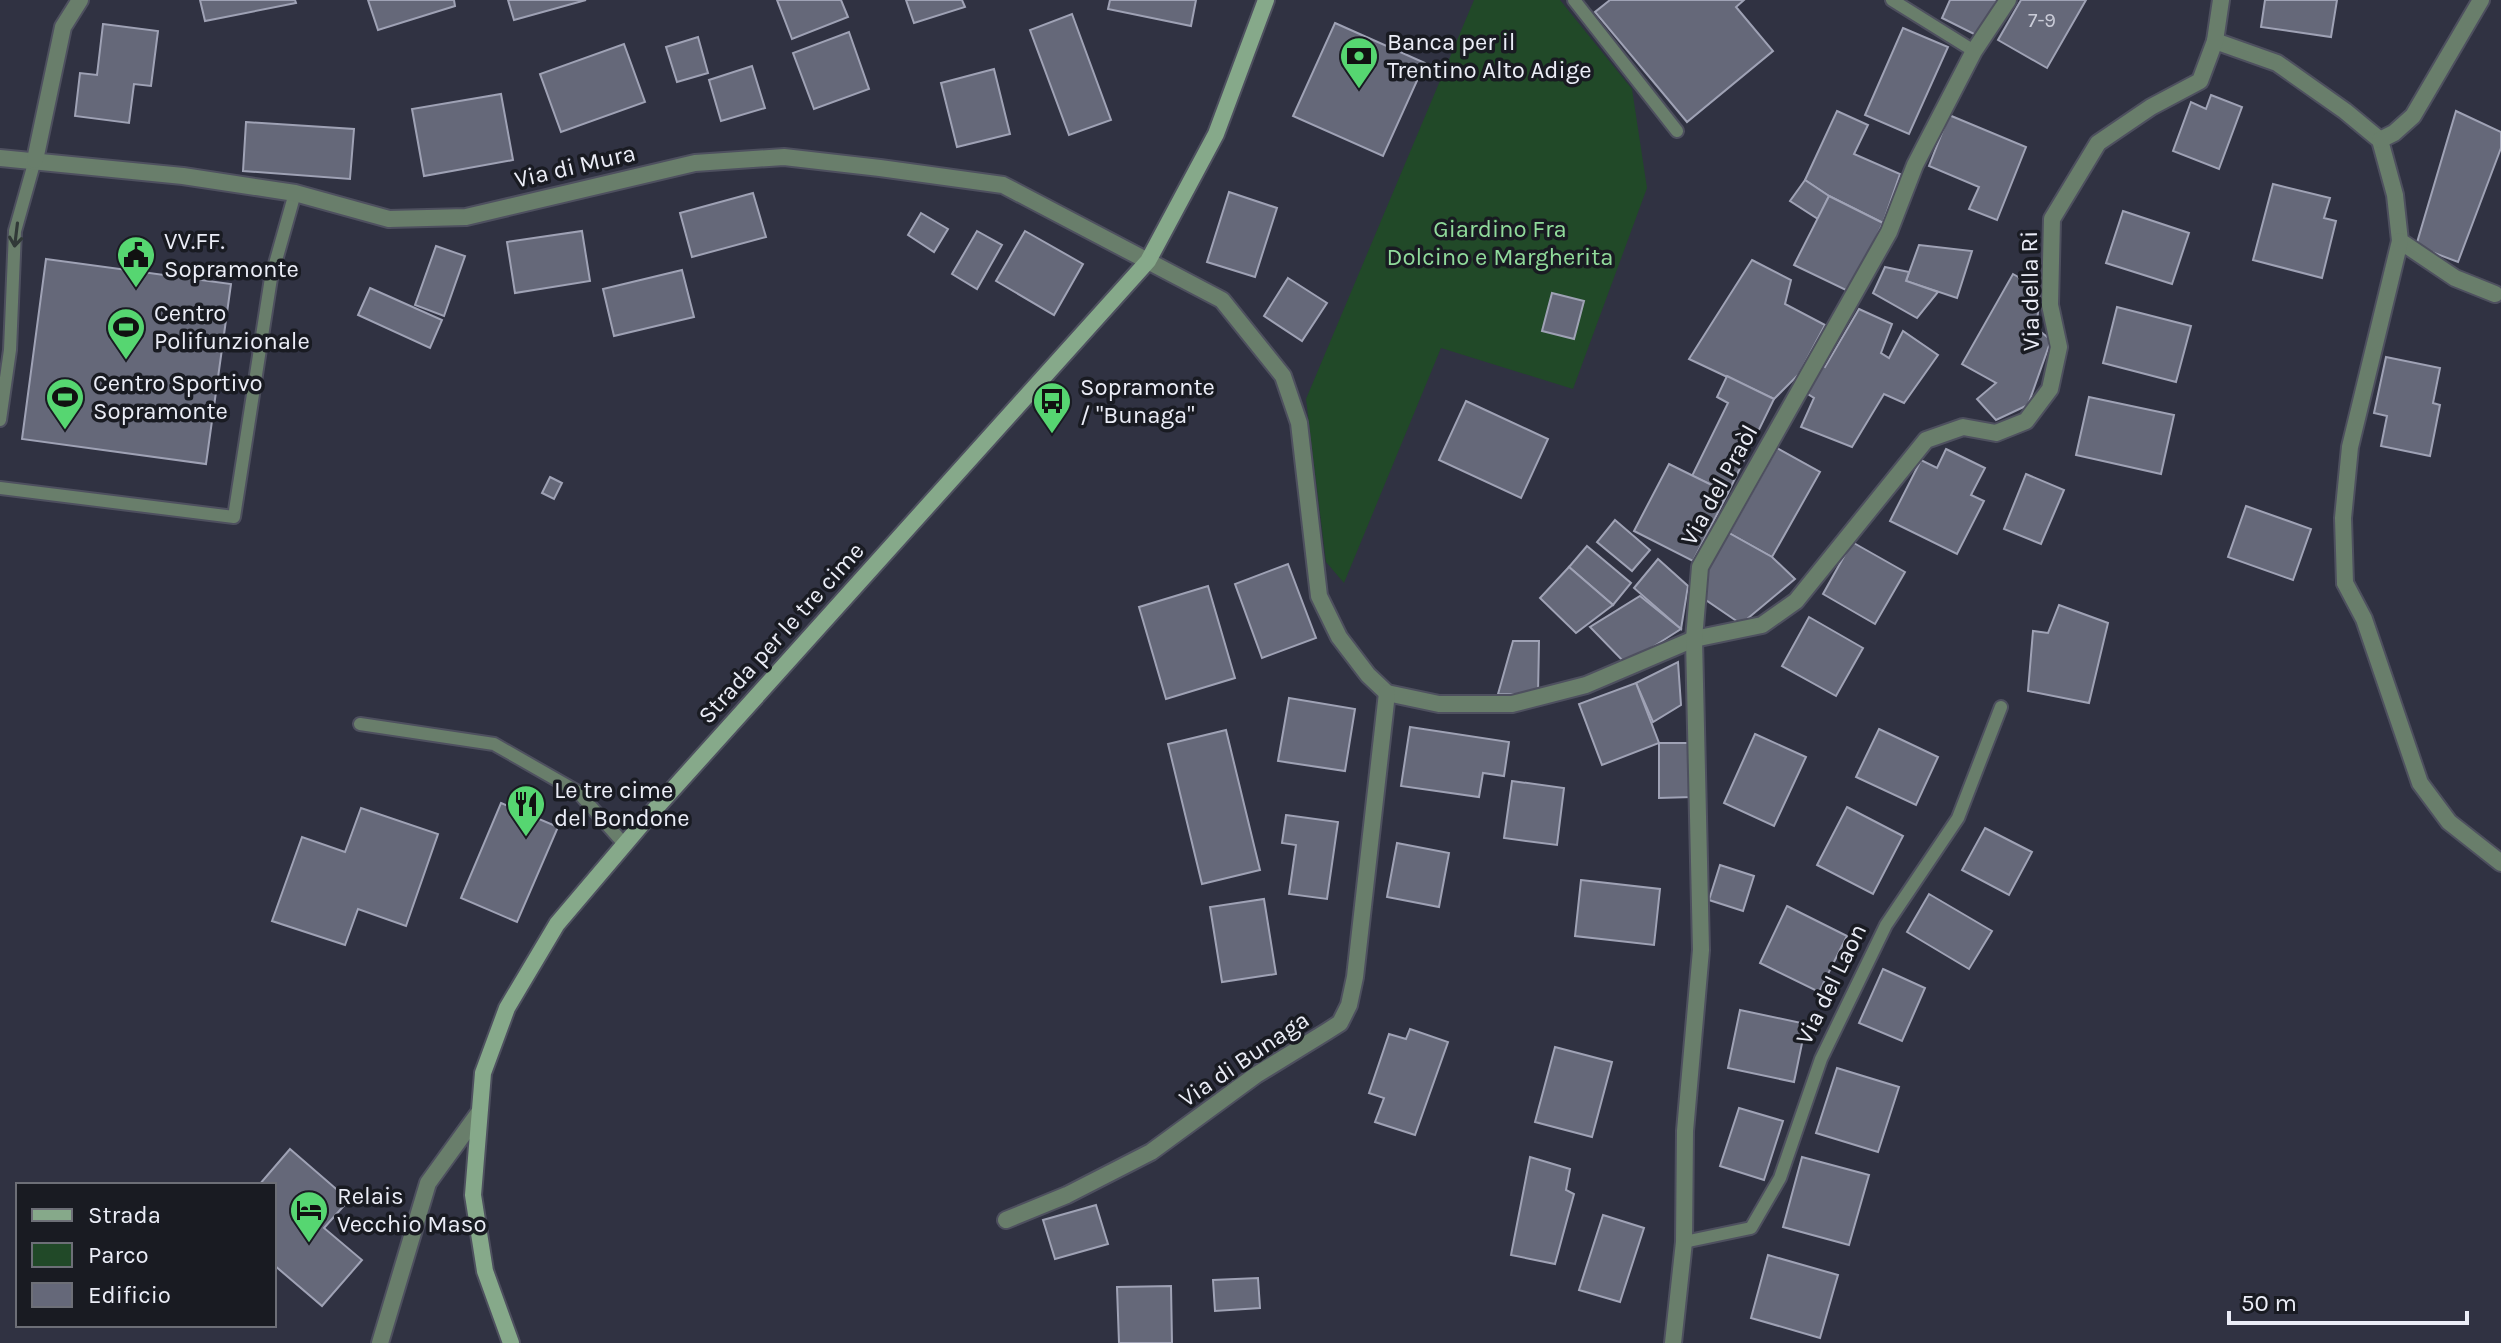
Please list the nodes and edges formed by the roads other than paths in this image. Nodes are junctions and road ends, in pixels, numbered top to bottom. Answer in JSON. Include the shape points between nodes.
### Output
{"nodes":[{"id":1,"x":80,"y":0,"type":"edge"},
{"id":2,"x":1266,"y":0,"type":"edge"},
{"id":3,"x":1574,"y":0,"type":"edge"},
{"id":4,"x":1892,"y":0,"type":"edge"},
{"id":5,"x":2008,"y":0,"type":"edge"},
{"id":6,"x":2221,"y":0,"type":"edge"},
{"id":7,"x":2481,"y":0,"type":"edge"},
{"id":8,"x":2215,"y":41,"type":"junction"},
{"id":9,"x":1974,"y":51,"type":"junction"},
{"id":10,"x":1677,"y":131,"type":"dead end"},
{"id":11,"x":2380,"y":140,"type":"junction"},
{"id":12,"x":2,"y":158,"type":"edge"},
{"id":13,"x":35,"y":160,"type":"junction"},
{"id":14,"x":295,"y":193,"type":"junction"},
{"id":15,"x":2400,"y":241,"type":"junction"},
{"id":16,"x":1148,"y":261,"type":"junction"},
{"id":17,"x":2495,"y":294,"type":"dead end"},
{"id":18,"x":0,"y":420,"type":"edge"},
{"id":19,"x":0,"y":488,"type":"edge"},
{"id":20,"x":1694,"y":639,"type":"junction"},
{"id":21,"x":1387,"y":693,"type":"junction"},
{"id":22,"x":2001,"y":707,"type":"dead end"},
{"id":23,"x":360,"y":724,"type":"dead end"},
{"id":24,"x":625,"y":845,"type":"junction"},
{"id":25,"x":2501,"y":863,"type":"edge"},
{"id":26,"x":478,"y":1114,"type":"junction"},
{"id":27,"x":1006,"y":1220,"type":"dead end"},
{"id":28,"x":1684,"y":1242,"type":"junction"},
{"id":29,"x":380,"y":1343,"type":"edge"},
{"id":30,"x":511,"y":1343,"type":"edge"},
{"id":31,"x":1673,"y":1343,"type":"edge"}],
"edges":[{"from":1,"to":13,"type":"street","via":[[63,27]]},
{"from":2,"to":16,"type":"main road","name":"Strada per le tre cime","via":[[1216,134]]},
{"from":3,"to":10,"type":"lane"},
{"from":4,"to":9,"type":"lane"},
{"from":5,"to":9,"type":"street","name":"Via del Praòl"},
{"from":6,"to":8,"type":"street","name":"Via della Ri"},
{"from":7,"to":11,"type":"street","via":[[2413,116]]},
{"from":8,"to":11,"type":"street","via":[[2277,63]]},
{"from":8,"to":20,"type":"street","name":"Via della Ri","via":[[2200,81],[2098,143],[2052,219],[2050,305],[2059,347],[2050,389],[2026,421],[1996,433],[1963,427],[1926,440],[1796,601],[1762,625]]},
{"from":9,"to":20,"type":"street","name":"Via del Praòl","via":[[1915,165],[1889,232],[1700,567]]},
{"from":11,"to":15,"type":"street","via":[[2395,195]]},
{"from":12,"to":13,"type":"street","name":"Via di Mura"},
{"from":13,"to":14,"type":"street","name":"Via di Mura"},
{"from":13,"to":18,"type":"lane","one_way":true,"via":[[15,231],[10,350]]},
{"from":14,"to":16,"type":"street","name":"Via di Mura","via":[[389,219],[466,217],[695,163],[784,157],[1003,185]]},
{"from":14,"to":19,"type":"lane","via":[[271,278],[234,517]]},
{"from":15,"to":17,"type":"street","via":[[2455,278]]},
{"from":15,"to":25,"type":"street","via":[[2350,447],[2343,518],[2345,583],[2364,619],[2420,783],[2449,822]]},
{"from":16,"to":21,"type":"street","via":[[1222,300],[1283,376],[1299,423],[1319,596],[1339,637]]},
{"from":16,"to":24,"type":"main road","name":"Strada per le tre cime"},
{"from":20,"to":21,"type":"street","via":[[1586,685],[1512,704],[1439,704]]},
{"from":20,"to":28,"type":"street","via":[[1701,950],[1685,1131]]},
{"from":21,"to":27,"type":"street","name":"Via di Bunaga","via":[[1355,977],[1340,1023],[1256,1075],[1151,1152]]},
{"from":22,"to":28,"type":"lane","name":"Via del Laon","via":[[1958,818],[1886,925],[1821,1059],[1780,1178],[1751,1228]]},
{"from":23,"to":24,"type":"lane","via":[[494,744],[578,792]]},
{"from":24,"to":26,"type":"main road","name":"Strada per le tre cime","via":[[557,924],[507,1008],[483,1073]]},
{"from":26,"to":29,"type":"street","via":[[428,1183]]},
{"from":26,"to":30,"type":"main road","name":"Strada per le tre cime","via":[[473,1195],[485,1271]]},
{"from":28,"to":31,"type":"street"}]}
